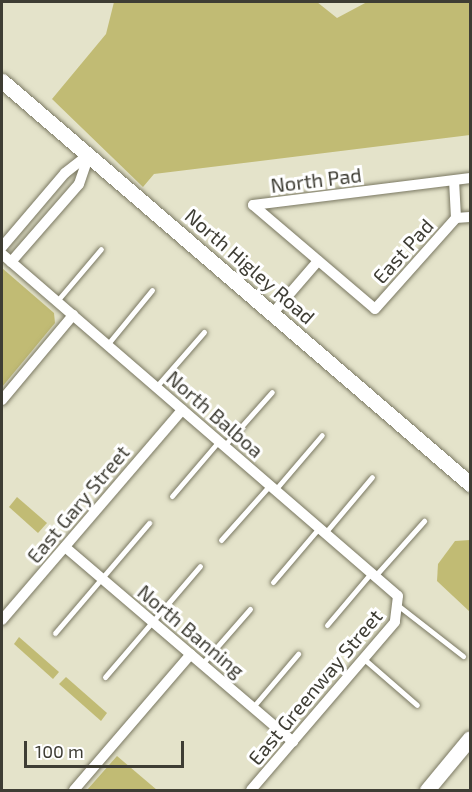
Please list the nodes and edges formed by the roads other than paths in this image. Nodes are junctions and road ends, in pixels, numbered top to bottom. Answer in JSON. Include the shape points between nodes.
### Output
{"nodes":[{"id":1,"x":2,"y":81,"type":"edge"},
{"id":2,"x":88,"y":155,"type":"junction"},
{"id":3,"x":471,"y":178,"type":"edge"},
{"id":4,"x":454,"y":181,"type":"junction"},
{"id":5,"x":471,"y":217,"type":"edge"},
{"id":6,"x":456,"y":218,"type":"junction"},
{"id":7,"x":2,"y":247,"type":"edge"},
{"id":8,"x":101,"y":249,"type":"dead end"},
{"id":9,"x":2,"y":254,"type":"edge"},
{"id":10,"x":318,"y":261,"type":"junction"},
{"id":11,"x":11,"y":262,"type":"junction"},
{"id":12,"x":152,"y":291,"type":"dead end"},
{"id":13,"x":57,"y":301,"type":"junction"},
{"id":14,"x":375,"y":309,"type":"joint"},
{"id":15,"x":273,"y":313,"type":"junction"},
{"id":16,"x":74,"y":315,"type":"junction"},
{"id":17,"x":204,"y":332,"type":"dead end"},
{"id":18,"x":107,"y":345,"type":"junction"},
{"id":19,"x":156,"y":387,"type":"junction"},
{"id":20,"x":272,"y":392,"type":"dead end"},
{"id":21,"x":2,"y":400,"type":"edge"},
{"id":22,"x":182,"y":410,"type":"junction"},
{"id":23,"x":322,"y":435,"type":"dead end"},
{"id":24,"x":222,"y":444,"type":"junction"},
{"id":25,"x":372,"y":477,"type":"dead end"},
{"id":26,"x":471,"y":484,"type":"edge"},
{"id":27,"x":272,"y":488,"type":"junction"},
{"id":28,"x":172,"y":496,"type":"dead end"},
{"id":29,"x":424,"y":520,"type":"dead end"},
{"id":30,"x":149,"y":523,"type":"dead end"},
{"id":31,"x":322,"y":531,"type":"junction"},
{"id":32,"x":221,"y":540,"type":"dead end"},
{"id":33,"x":65,"y":547,"type":"junction"},
{"id":34,"x":200,"y":566,"type":"dead end"},
{"id":35,"x":373,"y":575,"type":"junction"},
{"id":36,"x":103,"y":579,"type":"junction"},
{"id":37,"x":273,"y":582,"type":"dead end"},
{"id":38,"x":401,"y":605,"type":"junction"},
{"id":39,"x":250,"y":609,"type":"dead end"},
{"id":40,"x":2,"y":620,"type":"edge"},
{"id":41,"x":153,"y":622,"type":"junction"},
{"id":42,"x":327,"y":625,"type":"dead end"},
{"id":43,"x":55,"y":633,"type":"dead end"},
{"id":44,"x":191,"y":654,"type":"junction"},
{"id":45,"x":298,"y":654,"type":"dead end"},
{"id":46,"x":463,"y":656,"type":"dead end"},
{"id":47,"x":364,"y":659,"type":"junction"},
{"id":48,"x":202,"y":664,"type":"junction"},
{"id":49,"x":105,"y":677,"type":"dead end"},
{"id":50,"x":417,"y":705,"type":"dead end"},
{"id":51,"x":253,"y":707,"type":"junction"},
{"id":52,"x":471,"y":738,"type":"edge"},
{"id":53,"x":293,"y":742,"type":"junction"},
{"id":54,"x":74,"y":790,"type":"edge"},
{"id":55,"x":251,"y":790,"type":"edge"},
{"id":56,"x":427,"y":790,"type":"edge"}],
"edges":[{"from":1,"to":2,"type":"main road","name":"North Higley Road"},
{"from":2,"to":7,"type":"street","via":[[65,173]]},
{"from":2,"to":11,"type":"street","via":[[79,184]]},
{"from":2,"to":15,"type":"main road","name":"North Higley Road"},
{"from":3,"to":4,"type":"street","name":"North Pad"},
{"from":4,"to":6,"type":"street","name":"East Pad"},
{"from":4,"to":10,"type":"street","name":"North Pad","via":[[253,205]]},
{"from":5,"to":6,"type":"street"},
{"from":6,"to":14,"type":"street","name":"East Pad"},
{"from":8,"to":13,"type":"lane"},
{"from":9,"to":11,"type":"street","name":"North Balboa"},
{"from":10,"to":14,"type":"street","name":"North Pad"},
{"from":10,"to":15,"type":"street"},
{"from":11,"to":13,"type":"street","name":"North Balboa"},
{"from":12,"to":18,"type":"lane"},
{"from":13,"to":16,"type":"street","name":"North Balboa"},
{"from":15,"to":26,"type":"main road","name":"North Higley Road"},
{"from":16,"to":18,"type":"street","name":"North Balboa"},
{"from":16,"to":21,"type":"street"},
{"from":17,"to":19,"type":"lane"},
{"from":18,"to":19,"type":"street","name":"North Balboa"},
{"from":19,"to":22,"type":"street","name":"North Balboa"},
{"from":20,"to":24,"type":"lane"},
{"from":22,"to":24,"type":"street","name":"North Balboa"},
{"from":22,"to":33,"type":"street","name":"East Gary Street"},
{"from":23,"to":27,"type":"lane"},
{"from":24,"to":27,"type":"street","name":"North Balboa"},
{"from":24,"to":28,"type":"lane"},
{"from":25,"to":31,"type":"lane"},
{"from":27,"to":31,"type":"street","name":"North Balboa"},
{"from":27,"to":32,"type":"lane"},
{"from":29,"to":35,"type":"lane"},
{"from":30,"to":36,"type":"lane"},
{"from":31,"to":35,"type":"street","name":"North Balboa"},
{"from":31,"to":37,"type":"lane"},
{"from":33,"to":36,"type":"street","name":"North Banning"},
{"from":33,"to":40,"type":"street","name":"East Gary Street"},
{"from":34,"to":41,"type":"lane"},
{"from":35,"to":38,"type":"street","name":"North Balboa"},
{"from":35,"to":42,"type":"lane"},
{"from":36,"to":41,"type":"street","name":"North Banning"},
{"from":36,"to":43,"type":"lane"},
{"from":38,"to":46,"type":"lane"},
{"from":38,"to":47,"type":"street","name":"East Greenway Street","via":[[395,622]]},
{"from":39,"to":48,"type":"lane"},
{"from":41,"to":44,"type":"street","name":"North Banning"},
{"from":41,"to":49,"type":"lane"},
{"from":44,"to":48,"type":"street","name":"North Banning"},
{"from":44,"to":54,"type":"street"},
{"from":45,"to":51,"type":"lane"},
{"from":47,"to":50,"type":"lane"},
{"from":47,"to":53,"type":"street","name":"East Greenway Street"},
{"from":48,"to":51,"type":"street","name":"North Banning"},
{"from":51,"to":53,"type":"street","name":"North Banning"},
{"from":52,"to":56,"type":"main road"},
{"from":53,"to":55,"type":"street","name":"East Greenway Street"}]}
